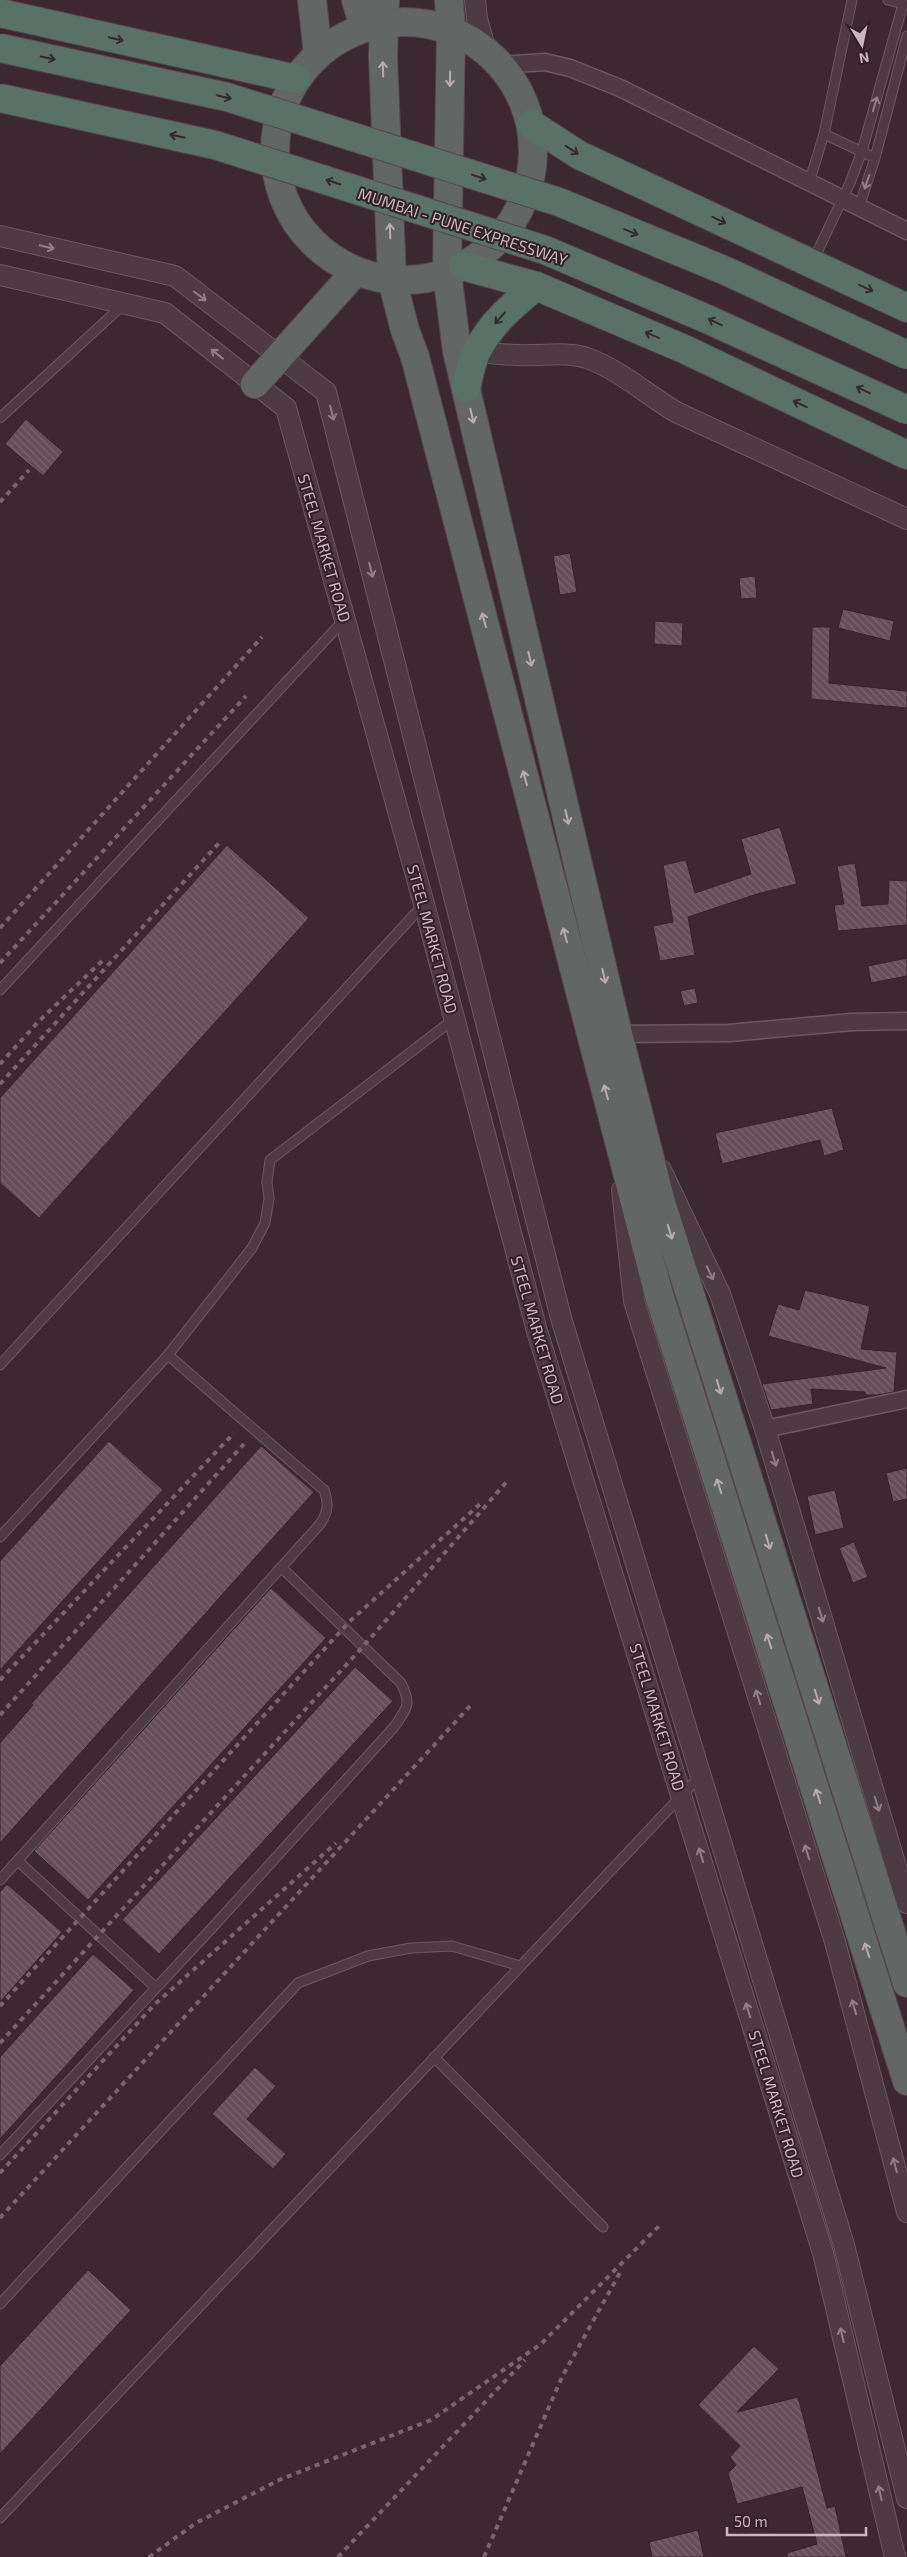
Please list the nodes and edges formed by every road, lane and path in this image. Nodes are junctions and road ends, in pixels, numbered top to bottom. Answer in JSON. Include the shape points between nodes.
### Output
{"nodes":[{"id":1,"x":312,"y":0,"type":"edge"},
{"id":2,"x":356,"y":0,"type":"edge"},
{"id":3,"x":449,"y":0,"type":"edge"},
{"id":4,"x":475,"y":0,"type":"edge"},
{"id":5,"x":852,"y":0,"type":"edge"},
{"id":6,"x":888,"y":0,"type":"edge"},
{"id":7,"x":905,"y":5,"type":"edge"},
{"id":8,"x":0,"y":13,"type":"edge"},
{"id":9,"x":378,"y":16,"type":"edge"},
{"id":10,"x":451,"y":30,"type":"junction"},
{"id":11,"x":907,"y":36,"type":"edge"},
{"id":12,"x":0,"y":48,"type":"edge"},
{"id":13,"x":318,"y":54,"type":"junction"},
{"id":14,"x":494,"y":58,"type":"junction"},
{"id":15,"x":296,"y":79,"type":"junction"},
{"id":16,"x":0,"y":98,"type":"edge"},
{"id":17,"x":531,"y":124,"type":"junction"},
{"id":18,"x":824,"y":134,"type":"junction"},
{"id":19,"x":862,"y":151,"type":"junction"},
{"id":20,"x":876,"y":158,"type":"junction"},
{"id":21,"x":809,"y":183,"type":"junction"},
{"id":22,"x":843,"y":198,"type":"junction"},
{"id":23,"x":859,"y":207,"type":"junction"},
{"id":24,"x":907,"y":231,"type":"edge"},
{"id":25,"x":0,"y":236,"type":"edge"},
{"id":26,"x":812,"y":263,"type":"junction"},
{"id":27,"x":455,"y":269,"type":"junction"},
{"id":28,"x":356,"y":271,"type":"junction"},
{"id":29,"x":0,"y":275,"type":"edge"},
{"id":30,"x":392,"y":280,"type":"junction"},
{"id":31,"x":536,"y":286,"type":"junction"},
{"id":32,"x":124,"y":304,"type":"junction"},
{"id":33,"x":907,"y":308,"type":"edge"},
{"id":34,"x":476,"y":352,"type":"junction"},
{"id":35,"x":907,"y":355,"type":"edge"},
{"id":36,"x":279,"y":356,"type":"junction"},
{"id":37,"x":255,"y":384,"type":"junction"},
{"id":38,"x":466,"y":388,"type":"junction"},
{"id":39,"x":907,"y":410,"type":"edge"},
{"id":40,"x":0,"y":418,"type":"edge"},
{"id":41,"x":907,"y":455,"type":"edge"},
{"id":42,"x":907,"y":519,"type":"edge"},
{"id":43,"x":345,"y":619,"type":"junction"},
{"id":44,"x":424,"y":904,"type":"junction"},
{"id":45,"x":0,"y":990,"type":"edge"},
{"id":46,"x":454,"y":1018,"type":"junction"},
{"id":47,"x":907,"y":1021,"type":"edge"},
{"id":48,"x":618,"y":1034,"type":"junction"},
{"id":49,"x":631,"y":1137,"type":"junction"},
{"id":50,"x":168,"y":1355,"type":"junction"},
{"id":51,"x":0,"y":1365,"type":"edge"},
{"id":52,"x":907,"y":1399,"type":"edge"},
{"id":53,"x":765,"y":1429,"type":"junction"},
{"id":54,"x":0,"y":1537,"type":"edge"},
{"id":55,"x":281,"y":1567,"type":"junction"},
{"id":56,"x":701,"y":1776,"type":"junction"},
{"id":57,"x":682,"y":1794,"type":"junction"},
{"id":58,"x":18,"y":1861,"type":"junction"},
{"id":59,"x":0,"y":1880,"type":"edge"},
{"id":60,"x":907,"y":1903,"type":"edge"},
{"id":61,"x":520,"y":1966,"type":"junction"},
{"id":62,"x":907,"y":1983,"type":"edge"},
{"id":63,"x":155,"y":1987,"type":"junction"},
{"id":64,"x":434,"y":2057,"type":"junction"},
{"id":65,"x":907,"y":2081,"type":"edge"},
{"id":66,"x":0,"y":2155,"type":"edge"},
{"id":67,"x":907,"y":2212,"type":"edge"},
{"id":68,"x":603,"y":2227,"type":"dead end"},
{"id":69,"x":0,"y":2304,"type":"edge"},
{"id":70,"x":907,"y":2498,"type":"edge"},
{"id":71,"x":0,"y":2518,"type":"edge"},
{"id":72,"x":895,"y":2557,"type":"edge"}],
"edges":[{"from":1,"to":13,"type":"highway"},
{"from":2,"to":9,"type":"highway"},
{"from":3,"to":10,"type":"highway"},
{"from":4,"to":14,"type":"street","via":[[477,19]]},
{"from":5,"to":18,"type":"lane"},
{"from":6,"to":7,"type":"lane"},
{"from":19,"to":7,"type":"lane","one_way":true},
{"from":8,"to":15,"type":"highway","one_way":true},
{"from":9,"to":10,"type":"highway"},
{"from":9,"to":13,"type":"highway"},
{"from":30,"to":9,"type":"highway","one_way":true,"via":[[383,56]]},
{"from":10,"to":14,"type":"highway"},
{"from":10,"to":27,"type":"highway","one_way":true},
{"from":11,"to":20,"type":"lane"},
{"from":12,"to":35,"type":"highway","one_way":true,"bridge":true,"via":[[227,97],[559,202],[726,271]]},
{"from":13,"to":15,"type":"highway"},
{"from":14,"to":17,"type":"highway","via":[[520,92]]},
{"from":14,"to":21,"type":"street","via":[[545,62],[570,68],[620,88]]},
{"from":15,"to":28,"type":"highway","via":[[281,108],[274,141],[280,190],[294,219],[309,239],[327,256]]},
{"from":39,"to":16,"type":"highway","name":"MUMBAI - PUNE EXPRESSWAY","one_way":true,"bridge":true,"via":[[545,250],[215,144]]},
{"from":17,"to":26,"type":"highway","one_way":true,"via":[[579,155]]},
{"from":17,"to":27,"type":"highway","via":[[534,158],[521,206],[503,235],[484,252]]},
{"from":18,"to":19,"type":"lane"},
{"from":18,"to":21,"type":"lane"},
{"from":19,"to":20,"type":"lane"},
{"from":19,"to":22,"type":"lane"},
{"from":20,"to":23,"type":"lane","one_way":true},
{"from":21,"to":22,"type":"street"},
{"from":22,"to":23,"type":"street"},
{"from":22,"to":26,"type":"lane"},
{"from":23,"to":24,"type":"street"},
{"from":25,"to":36,"type":"street","name":"STEEL MARKET ROAD","one_way":true,"via":[[174,276]]},
{"from":26,"to":33,"type":"highway","one_way":true},
{"from":27,"to":30,"type":"highway","via":[[422,279]]},
{"from":27,"to":31,"type":"highway"},
{"from":27,"to":38,"type":"highway","via":[[457,352]]},
{"from":28,"to":30,"type":"highway"},
{"from":28,"to":36,"type":"highway"},
{"from":29,"to":32,"type":"street","name":"STEEL MARKET ROAD"},
{"from":49,"to":30,"type":"highway","one_way":true},
{"from":31,"to":34,"type":"highway","one_way":true,"via":[[489,330]]},
{"from":41,"to":31,"type":"highway","one_way":true,"via":[[684,349]]},
{"from":37,"to":32,"type":"street","name":"STEEL MARKET ROAD","one_way":true,"via":[[165,313]]},
{"from":32,"to":40,"type":"lane"},
{"from":34,"to":38,"type":"highway"},
{"from":34,"to":42,"type":"street","via":[[585,358],[619,373],[646,395],[676,412]]},
{"from":36,"to":37,"type":"highway"},
{"from":36,"to":56,"type":"street","name":"STEEL MARKET ROAD","one_way":true,"via":[[326,392],[561,1318]]},
{"from":37,"to":43,"type":"street","name":"STEEL MARKET ROAD","via":[[286,408]]},
{"from":38,"to":48,"type":"highway","one_way":true},
{"from":43,"to":44,"type":"street","name":"STEEL MARKET ROAD"},
{"from":43,"to":45,"type":"lane"},
{"from":44,"to":46,"type":"street","name":"STEEL MARKET ROAD"},
{"from":44,"to":51,"type":"lane"},
{"from":46,"to":50,"type":"lane","via":[[270,1160],[265,1223],[252,1248]]},
{"from":46,"to":57,"type":"street","name":"STEEL MARKET ROAD","via":[[537,1331]]},
{"from":47,"to":48,"type":"street","via":[[852,1022],[721,1033]]},
{"from":48,"to":49,"type":"highway"},
{"from":49,"to":53,"type":"street","one_way":true,"via":[[720,1294]]},
{"from":49,"to":62,"type":"highway","one_way":true,"via":[[661,1202]]},
{"from":65,"to":49,"type":"highway","one_way":true,"via":[[659,1295]]},
{"from":67,"to":49,"type":"street","one_way":true,"via":[[835,1942],[634,1301],[626,1238]]},
{"from":50,"to":54,"type":"lane"},
{"from":50,"to":55,"type":"lane","via":[[324,1490],[328,1502],[324,1518]]},
{"from":52,"to":53,"type":"street"},
{"from":53,"to":60,"type":"street","one_way":true},
{"from":55,"to":58,"type":"lane"},
{"from":55,"to":63,"type":"lane","via":[[401,1684],[408,1696],[408,1708]]},
{"from":56,"to":57,"type":"lane"},
{"from":56,"to":70,"type":"street","name":"STEEL MARKET ROAD","via":[[844,2245]]},
{"from":57,"to":61,"type":"lane"},
{"from":72,"to":57,"type":"street","name":"STEEL MARKET ROAD","one_way":true,"via":[[823,2253]]},
{"from":58,"to":59,"type":"lane"},
{"from":58,"to":63,"type":"lane"},
{"from":61,"to":64,"type":"lane"},
{"from":61,"to":69,"type":"lane","via":[[452,1946],[411,1948],[368,1956],[298,1983]]},
{"from":63,"to":66,"type":"lane"},
{"from":64,"to":68,"type":"lane"},
{"from":64,"to":71,"type":"lane"}]}
